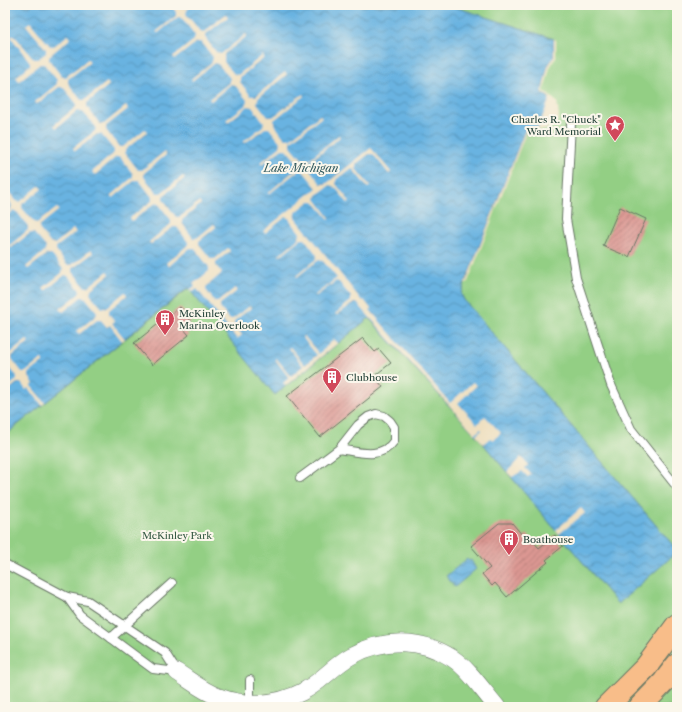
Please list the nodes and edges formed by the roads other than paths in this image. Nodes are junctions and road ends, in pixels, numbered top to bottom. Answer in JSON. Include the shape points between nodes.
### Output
{"nodes":[{"id":1,"x":571,"y":124,"type":"dead end"},
{"id":2,"x":339,"y":449,"type":"junction"},
{"id":3,"x":300,"y":478,"type":"dead end"},
{"id":4,"x":677,"y":486,"type":"edge"},
{"id":5,"x":5,"y":564,"type":"edge"},
{"id":6,"x":172,"y":583,"type":"dead end"},
{"id":7,"x":67,"y":597,"type":"junction"},
{"id":8,"x":677,"y":625,"type":"edge"},
{"id":9,"x":125,"y":626,"type":"junction"},
{"id":10,"x":111,"y":638,"type":"junction"},
{"id":11,"x":677,"y":666,"type":"edge"},
{"id":12,"x":177,"y":672,"type":"junction"},
{"id":13,"x":250,"y":680,"type":"dead end"},
{"id":14,"x":250,"y":705,"type":"edge"},
{"id":15,"x":497,"y":707,"type":"edge"},
{"id":16,"x":606,"y":707,"type":"edge"},
{"id":17,"x":640,"y":707,"type":"edge"}],
"edges":[{"from":1,"to":4,"type":"lane","via":[[566,219],[576,278],[611,386],[631,429]]},
{"from":2,"to":2,"type":"lane","via":[[376,454],[385,451],[394,441],[394,427],[384,416],[376,414],[368,417],[358,425]]},
{"from":2,"to":3,"type":"lane"},
{"from":5,"to":7,"type":"lane"},
{"from":6,"to":9,"type":"lane"},
{"from":7,"to":9,"type":"lane","via":[[88,601]]},
{"from":7,"to":10,"type":"lane","via":[[80,615]]},
{"from":8,"to":16,"type":"main road","via":[[646,667]]},
{"from":9,"to":10,"type":"lane"},
{"from":9,"to":12,"type":"lane","via":[[165,653]]},
{"from":10,"to":12,"type":"lane","via":[[154,669]]},
{"from":11,"to":17,"type":"main road"},
{"from":12,"to":14,"type":"street","via":[[219,697]]},
{"from":13,"to":14,"type":"lane"},
{"from":14,"to":15,"type":"street","via":[[288,699],[303,692],[350,657],[364,650],[394,642],[437,649],[454,659]]}]}
